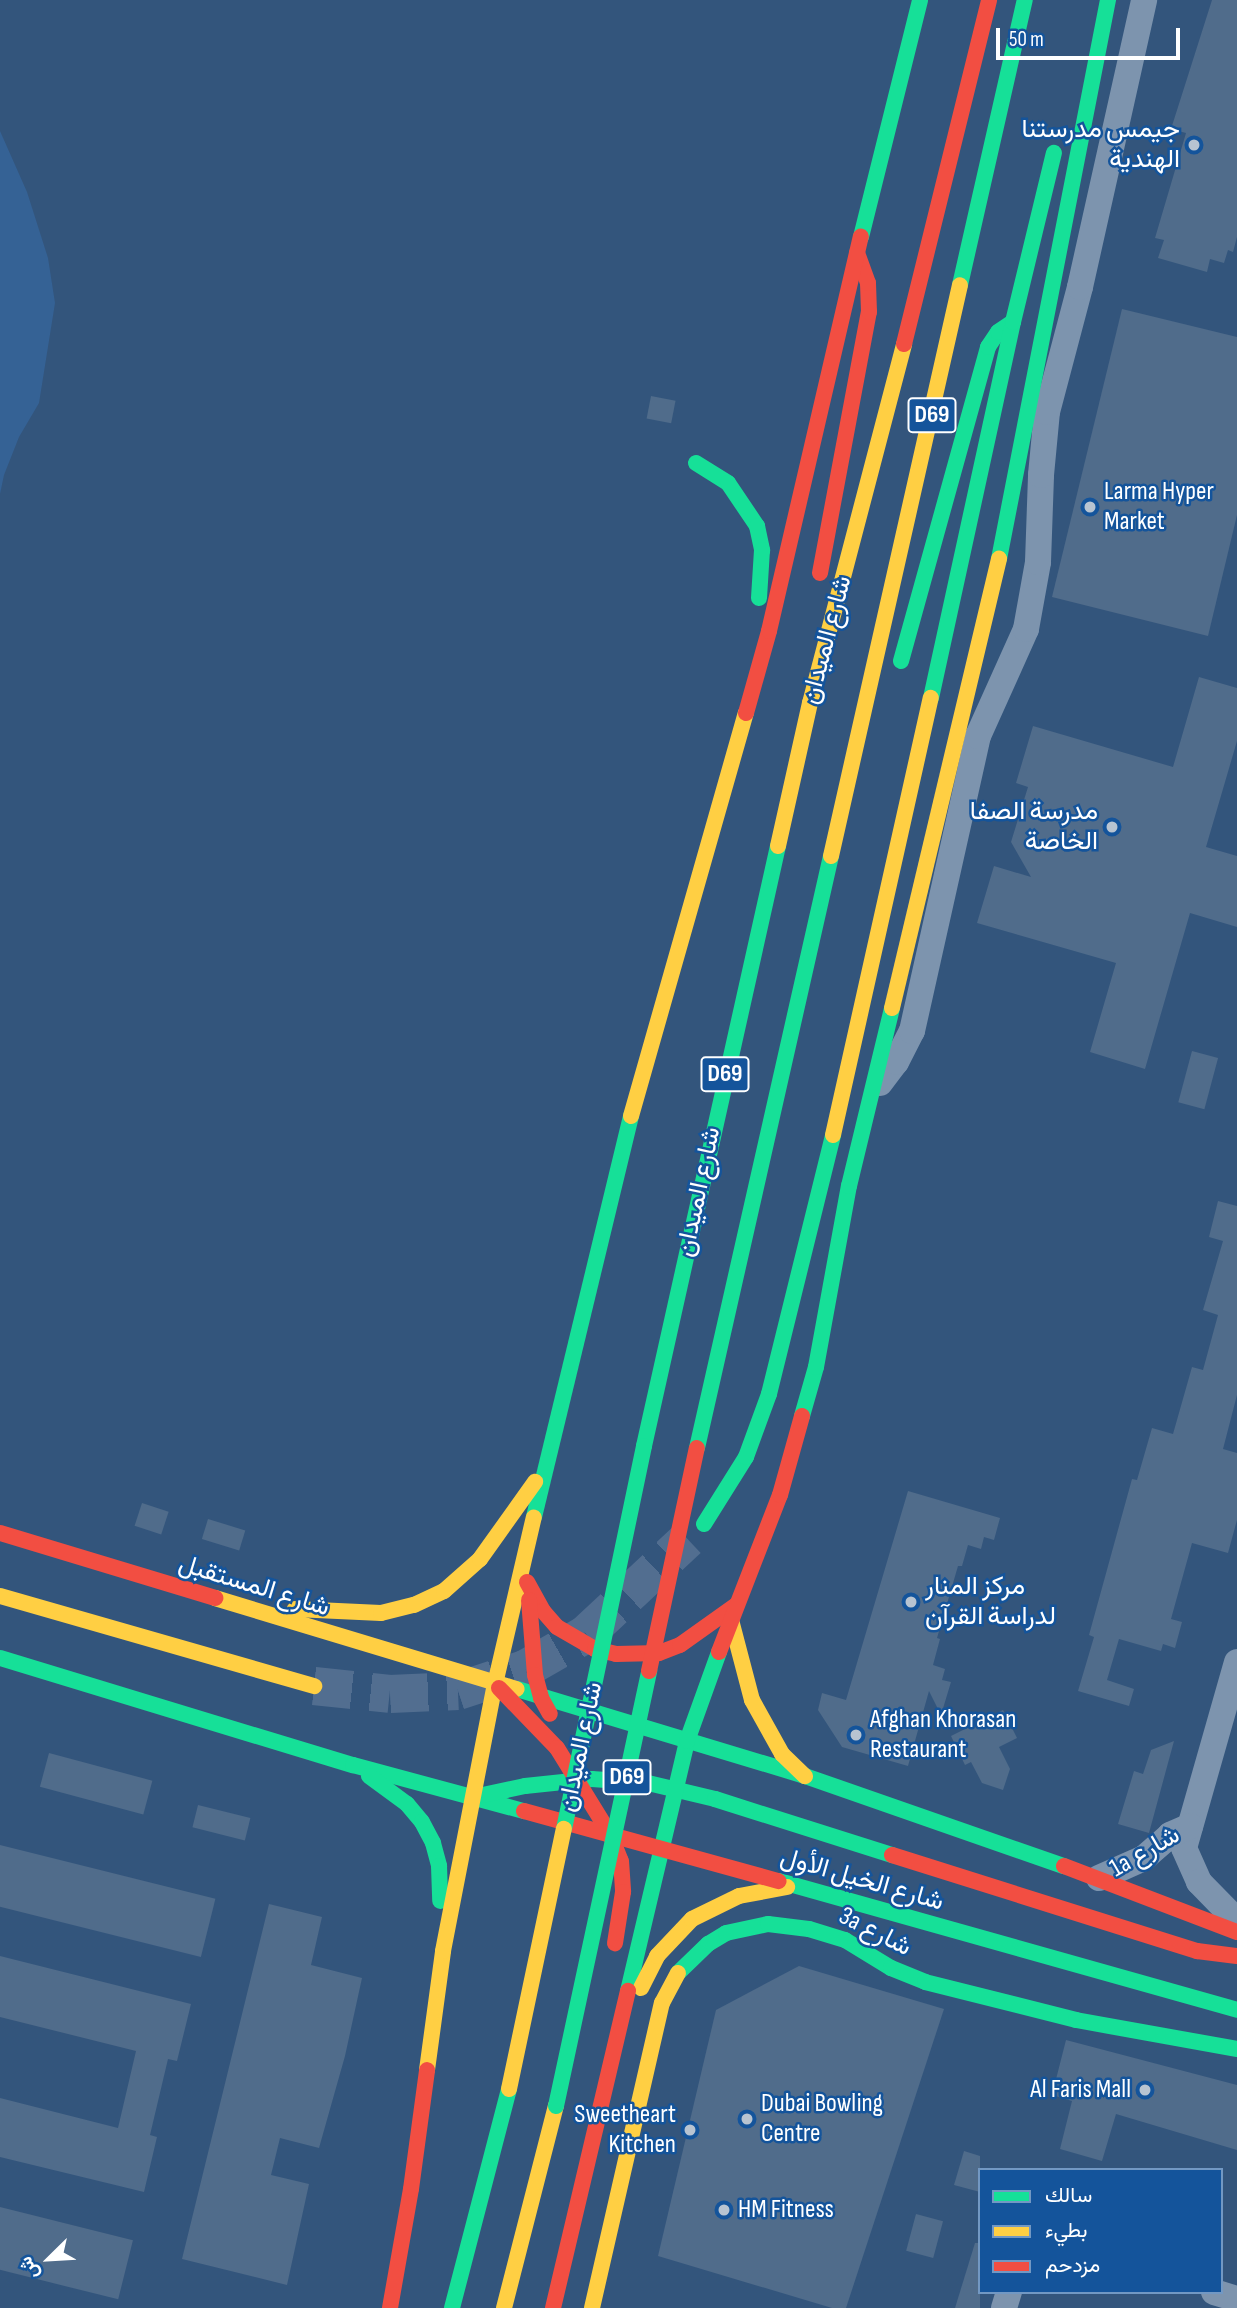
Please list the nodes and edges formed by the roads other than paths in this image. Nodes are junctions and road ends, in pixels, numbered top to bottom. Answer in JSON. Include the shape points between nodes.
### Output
{"nodes":[{"id":1,"x":920,"y":0,"type":"edge"},
{"id":2,"x":989,"y":0,"type":"edge"},
{"id":3,"x":1025,"y":0,"type":"edge"},
{"id":4,"x":1108,"y":0,"type":"edge"},
{"id":5,"x":1144,"y":0,"type":"edge"},
{"id":6,"x":1087,"y":111,"type":"junction"},
{"id":7,"x":857,"y":253,"type":"junction"},
{"id":8,"x":1013,"y":322,"type":"junction"},
{"id":9,"x":696,"y":463,"type":"dead end"},
{"id":10,"x":819,"y":583,"type":"dead end"},
{"id":11,"x":769,"y":631,"type":"junction"},
{"id":12,"x":810,"y":636,"type":"dead end"},
{"id":13,"x":897,"y":676,"type":"dead end"},
{"id":14,"x":810,"y":703,"type":"junction"},
{"id":15,"x":859,"y":807,"type":"dead end"},
{"id":16,"x":838,"y":830,"type":"junction"},
{"id":17,"x":874,"y":1089,"type":"junction"},
{"id":18,"x":548,"y":1464,"type":"junction"},
{"id":19,"x":704,"y":1524,"type":"dead end"},
{"id":20,"x":0,"y":1532,"type":"edge"},
{"id":21,"x":522,"y":1571,"type":"junction"},
{"id":22,"x":0,"y":1596,"type":"edge"},
{"id":23,"x":233,"y":1606,"type":"junction"},
{"id":24,"x":733,"y":1612,"type":"junction"},
{"id":25,"x":0,"y":1658,"type":"edge"},
{"id":26,"x":1237,"y":1662,"type":"edge"},
{"id":27,"x":495,"y":1684,"type":"junction"},
{"id":28,"x":314,"y":1686,"type":"tunnel mouth"},
{"id":29,"x":541,"y":1698,"type":"junction"},
{"id":30,"x":687,"y":1741,"type":"junction"},
{"id":31,"x":619,"y":1754,"type":"dead end"},
{"id":32,"x":579,"y":1761,"type":"junction"},
{"id":33,"x":353,"y":1765,"type":"junction"},
{"id":34,"x":425,"y":1767,"type":"dead end"},
{"id":35,"x":469,"y":1773,"type":"junction"},
{"id":36,"x":805,"y":1776,"type":"junction"},
{"id":37,"x":585,"y":1779,"type":"junction"},
{"id":38,"x":676,"y":1789,"type":"junction"},
{"id":39,"x":472,"y":1798,"type":"junction"},
{"id":40,"x":1191,"y":1826,"type":"junction"},
{"id":41,"x":610,"y":1835,"type":"junction"},
{"id":42,"x":662,"y":1849,"type":"junction"},
{"id":43,"x":1099,"y":1878,"type":"junction"},
{"id":44,"x":796,"y":1885,"type":"junction"},
{"id":45,"x":817,"y":1891,"type":"junction"},
{"id":46,"x":1237,"y":1920,"type":"edge"},
{"id":47,"x":1237,"y":1932,"type":"edge"},
{"id":48,"x":861,"y":1949,"type":"junction"},
{"id":49,"x":443,"y":1951,"type":"junction"},
{"id":50,"x":1237,"y":1956,"type":"edge"},
{"id":51,"x":612,"y":1958,"type":"dead end"},
{"id":52,"x":1237,"y":2010,"type":"edge"},
{"id":53,"x":1237,"y":2049,"type":"edge"},
{"id":54,"x":597,"y":2052,"type":"dead end"},
{"id":55,"x":608,"y":2078,"type":"junction"},
{"id":56,"x":390,"y":2308,"type":"edge"},
{"id":57,"x":452,"y":2308,"type":"edge"},
{"id":58,"x":505,"y":2308,"type":"edge"},
{"id":59,"x":553,"y":2308,"type":"edge"},
{"id":60,"x":592,"y":2308,"type":"edge"}],
"edges":[{"from":1,"to":7,"type":"main road"},
{"from":2,"to":14,"type":"main road","name":"شارع الميدان","number":"D69"},
{"from":3,"to":16,"type":"main road","name":"شارع الميدان","number":"D69"},
{"from":4,"to":6,"type":"main road"},
{"from":5,"to":17,"type":"street","via":[[1047,412],[1038,562],[1026,629],[978,736],[912,1031],[896,1062]]},
{"from":6,"to":8,"type":"main road","via":[[1069,124],[1057,143]]},
{"from":6,"to":17,"type":"main road","via":[[1005,534]]},
{"from":7,"to":10,"type":"main road","via":[[868,283],[869,312]]},
{"from":7,"to":11,"type":"main road"},
{"from":8,"to":13,"type":"main road","via":[[998,332],[988,347]]},
{"from":8,"to":19,"type":"main road","via":[[852,1055],[769,1394],[746,1457]]},
{"from":9,"to":11,"type":"main road","via":[[728,482],[757,526],[762,550],[759,610]]},
{"from":11,"to":18,"type":"main road","via":[[655,1021]]},
{"from":12,"to":14,"type":"main road","via":[[804,672]]},
{"from":14,"to":57,"type":"main road","name":"شارع الميدان","number":"D69","bridge":true,"via":[[644,1446],[509,2089]]},
{"from":15,"to":16,"type":"main road"},
{"from":16,"to":58,"type":"main road","name":"شارع الميدان","number":"D69","bridge":true,"via":[[746,1223],[556,2106]]},
{"from":17,"to":24,"type":"main road","via":[[849,1186],[816,1367],[780,1495]]},
{"from":18,"to":21,"type":"main road"},
{"from":18,"to":23,"type":"main road","via":[[481,1559],[444,1591],[414,1605],[381,1613]]},
{"from":20,"to":23,"type":"main road","name":"شارع المستقبل"},
{"from":21,"to":24,"type":"main road","via":[[557,1627],[575,1640],[616,1654],[659,1653]]},
{"from":21,"to":27,"type":"main road"},
{"from":21,"to":29,"type":"main road"},
{"from":22,"to":28,"type":"main road"},
{"from":23,"to":27,"type":"main road","name":"شارع المستقبل"},
{"from":24,"to":30,"type":"main road"},
{"from":24,"to":36,"type":"main road","via":[[756,1709],[782,1754]]},
{"from":25,"to":33,"type":"main road"},
{"from":26,"to":40,"type":"street","name":"1a شارع"},
{"from":27,"to":29,"type":"main road"},
{"from":27,"to":32,"type":"main road"},
{"from":27,"to":35,"type":"main road"},
{"from":29,"to":30,"type":"main road"},
{"from":29,"to":32,"type":"main road"},
{"from":30,"to":31,"type":"main road"},
{"from":30,"to":36,"type":"main road"},
{"from":30,"to":38,"type":"main road"},
{"from":32,"to":35,"type":"main road"},
{"from":32,"to":37,"type":"main road"},
{"from":33,"to":34,"type":"main road"},
{"from":33,"to":39,"type":"main road"},
{"from":33,"to":49,"type":"main road","via":[[407,1804],[433,1843],[439,1866]]},
{"from":35,"to":39,"type":"main road"},
{"from":36,"to":43,"type":"main road"},
{"from":37,"to":38,"type":"main road"},
{"from":37,"to":39,"type":"main road"},
{"from":37,"to":41,"type":"main road"},
{"from":37,"to":42,"type":"main road"},
{"from":38,"to":42,"type":"main road"},
{"from":38,"to":50,"type":"main road","via":[[1197,1951]]},
{"from":39,"to":41,"type":"main road","name":"شارع الخيل الأول"},
{"from":39,"to":49,"type":"main road"},
{"from":40,"to":43,"type":"street","name":"1a شارع","via":[[1170,1835],[1144,1858]]},
{"from":40,"to":46,"type":"street","name":"1a شارع","via":[[1184,1848],[1189,1867],[1209,1895]]},
{"from":41,"to":42,"type":"main road","name":"شارع الخيل الأول"},
{"from":41,"to":51,"type":"main road","via":[[621,1861],[623,1892]]},
{"from":42,"to":44,"type":"main road","name":"شارع الخيل الأول"},
{"from":42,"to":55,"type":"main road"},
{"from":43,"to":47,"type":"main road"},
{"from":44,"to":45,"type":"main road","name":"شارع الخيل الأول"},
{"from":44,"to":55,"type":"main road","via":[[714,1906],[673,1936],[645,1978],[626,2047]]},
{"from":45,"to":48,"type":"main road"},
{"from":45,"to":52,"type":"main road","name":"شارع الخيل الأول"},
{"from":48,"to":53,"type":"main road","name":"3a شارع","via":[[908,1976],[1000,2003]]},
{"from":48,"to":60,"type":"main road","name":"3a شارع","via":[[827,1933],[768,1923],[726,1933],[680,1969],[662,2003]]},
{"from":49,"to":56,"type":"main road"},
{"from":54,"to":55,"type":"main road"},
{"from":55,"to":59,"type":"main road"}]}
